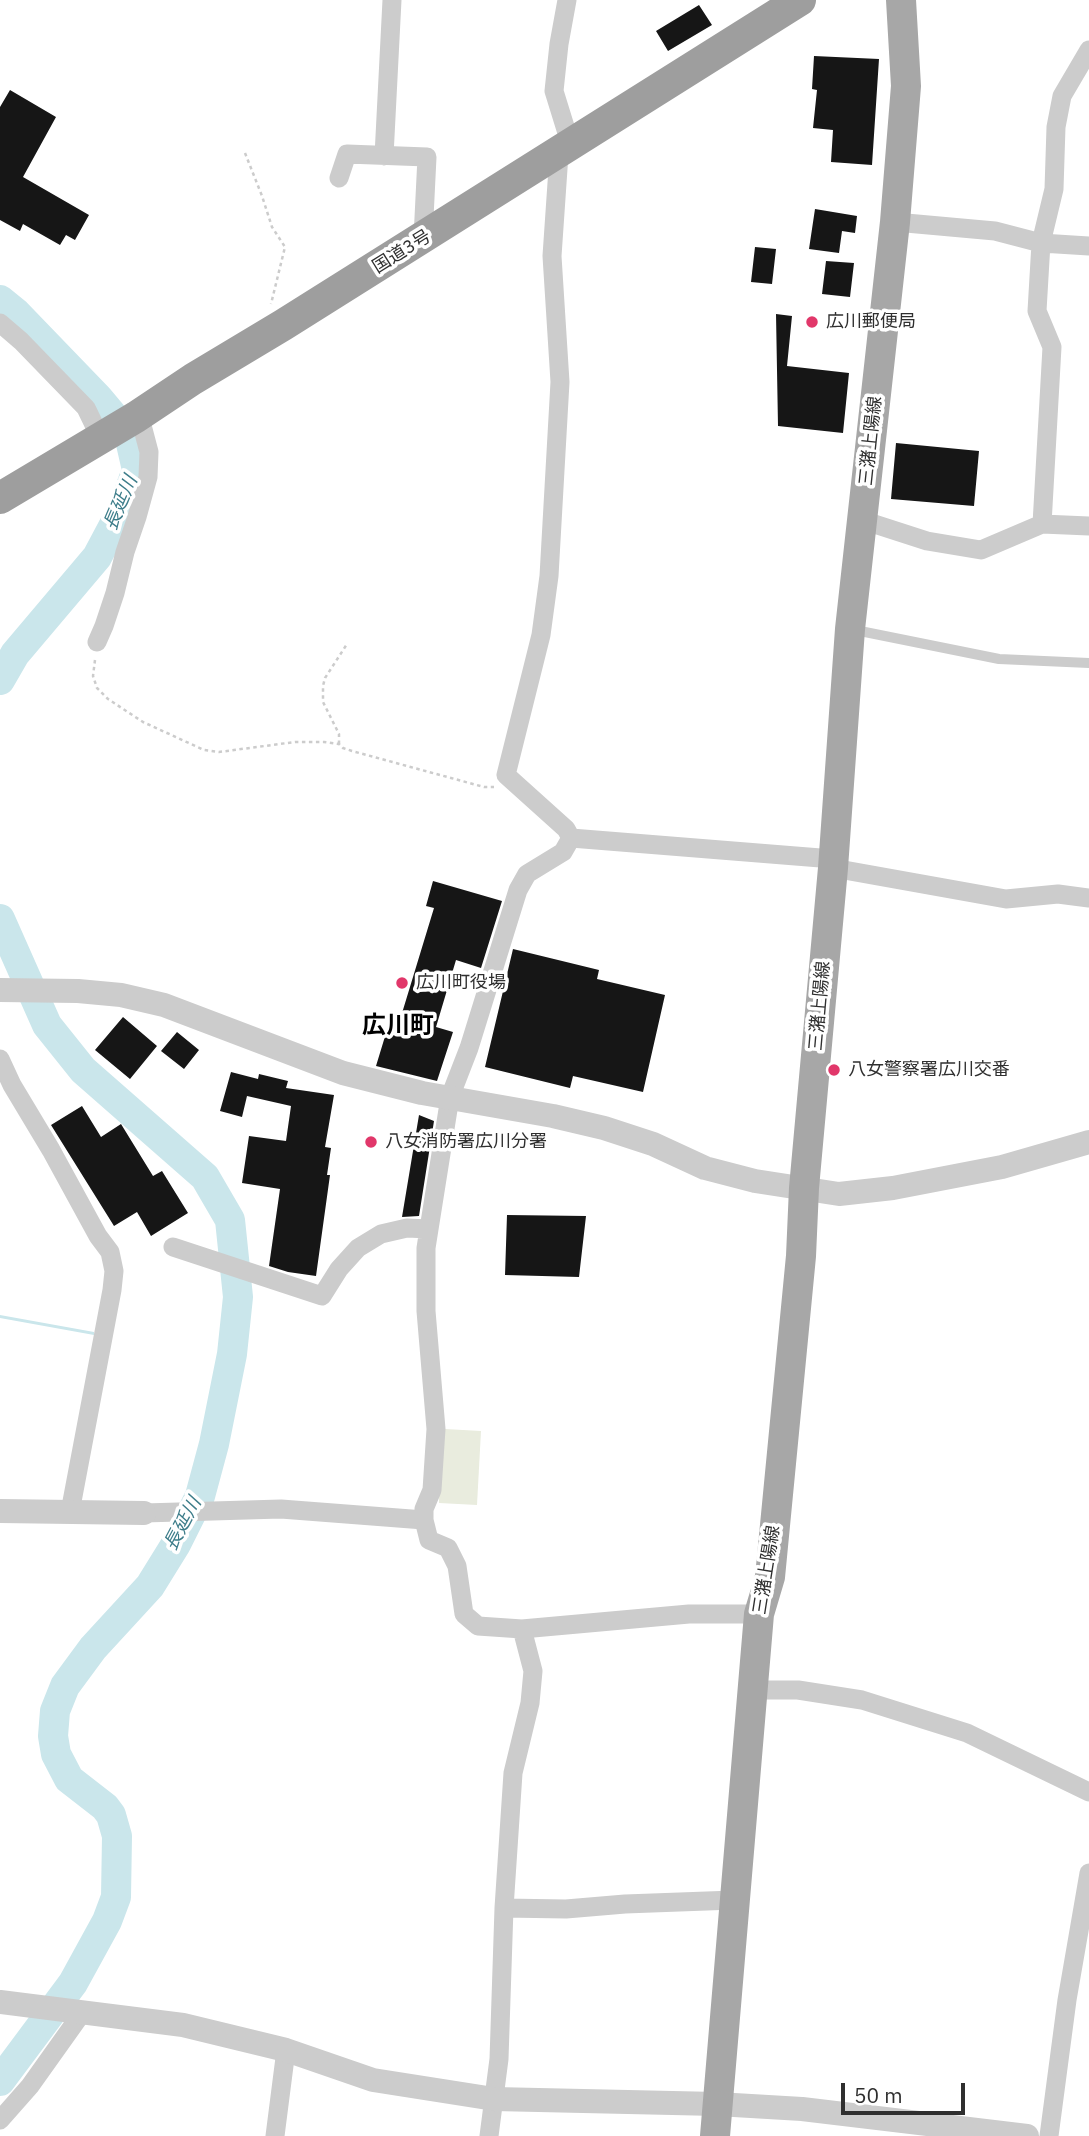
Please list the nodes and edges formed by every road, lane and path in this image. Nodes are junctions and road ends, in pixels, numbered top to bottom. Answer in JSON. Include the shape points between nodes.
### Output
{"nodes":[{"id":1,"x":392,"y":0,"type":"edge"},
{"id":2,"x":567,"y":0,"type":"edge"},
{"id":3,"x":800,"y":0,"type":"edge"},
{"id":4,"x":901,"y":0,"type":"edge"},
{"id":5,"x":1089,"y":50,"type":"edge"},
{"id":6,"x":565,"y":150,"type":"junction"},
{"id":7,"x":245,"y":153,"type":"dead end"},
{"id":8,"x":384,"y":156,"type":"junction"},
{"id":9,"x":340,"y":178,"type":"dead end"},
{"id":10,"x":895,"y":222,"type":"junction"},
{"id":11,"x":424,"y":238,"type":"junction"},
{"id":12,"x":1041,"y":243,"type":"junction"},
{"id":13,"x":1089,"y":246,"type":"edge"},
{"id":14,"x":270,"y":306,"type":"dead end"},
{"id":15,"x":0,"y":323,"type":"edge"},
{"id":16,"x":137,"y":416,"type":"junction"},
{"id":17,"x":103,"y":436,"type":"junction"},
{"id":18,"x":0,"y":498,"type":"edge"},
{"id":19,"x":862,"y":520,"type":"junction"},
{"id":20,"x":1042,"y":524,"type":"junction"},
{"id":21,"x":1089,"y":526,"type":"edge"},
{"id":22,"x":850,"y":629,"type":"junction"},
{"id":23,"x":97,"y":642,"type":"joint"},
{"id":24,"x":347,"y":645,"type":"dead end"},
{"id":25,"x":1089,"y":663,"type":"edge"},
{"id":26,"x":339,"y":744,"type":"junction"},
{"id":27,"x":506,"y":775,"type":"junction"},
{"id":28,"x":571,"y":838,"type":"junction"},
{"id":29,"x":833,"y":864,"type":"junction"},
{"id":30,"x":1089,"y":898,"type":"edge"},
{"id":31,"x":0,"y":990,"type":"edge"},
{"id":32,"x":0,"y":1059,"type":"edge"},
{"id":33,"x":450,"y":1097,"type":"junction"},
{"id":34,"x":1089,"y":1142,"type":"edge"},
{"id":35,"x":804,"y":1188,"type":"junction"},
{"id":36,"x":429,"y":1229,"type":"junction"},
{"id":37,"x":173,"y":1247,"type":"dead end"},
{"id":38,"x":0,"y":1511,"type":"edge"},
{"id":39,"x":70,"y":1511,"type":"junction"},
{"id":40,"x":156,"y":1513,"type":"joint"},
{"id":41,"x":424,"y":1520,"type":"junction"},
{"id":42,"x":759,"y":1614,"type":"junction"},
{"id":43,"x":522,"y":1629,"type":"junction"},
{"id":44,"x":754,"y":1690,"type":"junction"},
{"id":45,"x":1089,"y":1792,"type":"edge"},
{"id":46,"x":1089,"y":1873,"type":"edge"},
{"id":47,"x":734,"y":1900,"type":"junction"},
{"id":48,"x":504,"y":1908,"type":"junction"},
{"id":49,"x":10,"y":2004,"type":"edge"},
{"id":50,"x":78,"y":2012,"type":"junction"},
{"id":51,"x":286,"y":2050,"type":"junction"},
{"id":52,"x":494,"y":2099,"type":"junction"},
{"id":53,"x":717,"y":2104,"type":"junction"},
{"id":54,"x":0,"y":2120,"type":"edge"},
{"id":55,"x":977,"y":2133,"type":"edge"},
{"id":56,"x":275,"y":2136,"type":"edge"},
{"id":57,"x":489,"y":2136,"type":"edge"},
{"id":58,"x":715,"y":2136,"type":"edge"},
{"id":59,"x":1027,"y":2136,"type":"edge"},
{"id":60,"x":1049,"y":2136,"type":"edge"}],
"edges":[{"from":1,"to":8,"type":"street"},
{"from":2,"to":6,"type":"street","via":[[554,91]]},
{"from":3,"to":6,"type":"highway","name":"国道3号"},
{"from":4,"to":10,"type":"main road","name":"三潴上陽線","via":[[906,86]]},
{"from":5,"to":12,"type":"street","via":[[1062,96],[1054,189]]},
{"from":6,"to":11,"type":"highway","name":"国道3号"},
{"from":6,"to":27,"type":"street","via":[[552,256],[560,382],[549,576],[541,635]]},
{"from":7,"to":14,"type":"path","via":[[272,227],[285,247]]},
{"from":8,"to":9,"type":"street","via":[[347,154]]},
{"from":8,"to":11,"type":"street","via":[[427,157]]},
{"from":10,"to":12,"type":"street","via":[[995,231]]},
{"from":10,"to":19,"type":"main road","name":"三潴上陽線"},
{"from":11,"to":16,"type":"highway","name":"国道3号"},
{"from":12,"to":13,"type":"street"},
{"from":12,"to":20,"type":"street","via":[[1037,312],[1052,347]]},
{"from":15,"to":17,"type":"street","via":[[86,408]]},
{"from":16,"to":17,"type":"highway","name":"国道3号"},
{"from":16,"to":23,"type":"street","via":[[149,452],[148,477]]},
{"from":17,"to":18,"type":"highway","name":"国道3号"},
{"from":19,"to":20,"type":"street","via":[[928,541],[981,550]]},
{"from":19,"to":22,"type":"main road","name":"三潴上陽線"},
{"from":20,"to":21,"type":"street"},
{"from":22,"to":25,"type":"lane","via":[[999,659]]},
{"from":22,"to":29,"type":"main road","name":"三潴上陽線"},
{"from":23,"to":26,"type":"path","via":[[93,676],[97,688],[143,722],[187,744],[219,752],[295,742]]},
{"from":24,"to":26,"type":"path","via":[[325,678],[323,696]]},
{"from":26,"to":27,"type":"path","via":[[484,787],[498,788]]},
{"from":27,"to":28,"type":"street"},
{"from":28,"to":29,"type":"street"},
{"from":28,"to":33,"type":"street","via":[[563,852],[527,874],[518,890]]},
{"from":29,"to":30,"type":"street","via":[[1006,899],[1058,894]]},
{"from":29,"to":35,"type":"main road","name":"三潴上陽線"},
{"from":31,"to":33,"type":"street","via":[[78,990],[164,1005],[343,1073]]},
{"from":32,"to":39,"type":"street","via":[[110,1252],[114,1271]]},
{"from":33,"to":35,"type":"street","via":[[604,1128],[705,1167]]},
{"from":33,"to":36,"type":"street"},
{"from":34,"to":35,"type":"street","via":[[1002,1167],[893,1188],[839,1194]]},
{"from":35,"to":42,"type":"main road","name":"三潴上陽線","via":[[802,1256],[770,1577]]},
{"from":36,"to":37,"type":"street","via":[[382,1234],[358,1248],[322,1296]]},
{"from":36,"to":41,"type":"street","via":[[426,1311],[436,1429],[432,1490]]},
{"from":38,"to":39,"type":"street"},
{"from":39,"to":40,"type":"street"},
{"from":40,"to":41,"type":"street","via":[[281,1509]]},
{"from":41,"to":43,"type":"street","via":[[429,1540],[448,1548],[457,1566],[464,1615],[478,1626]]},
{"from":42,"to":43,"type":"street","via":[[690,1614]]},
{"from":42,"to":44,"type":"main road","name":"三潴上陽線"},
{"from":43,"to":48,"type":"street","via":[[533,1671],[513,1773]]},
{"from":44,"to":45,"type":"street","via":[[798,1690],[862,1700],[967,1733]]},
{"from":44,"to":47,"type":"main road","name":"三潴上陽線"},
{"from":46,"to":60,"type":"street"},
{"from":47,"to":48,"type":"street"},
{"from":47,"to":53,"type":"main road","name":"三潴上陽線"},
{"from":48,"to":52,"type":"street"},
{"from":49,"to":50,"type":"street"},
{"from":50,"to":51,"type":"street","via":[[183,2025]]},
{"from":50,"to":54,"type":"street","via":[[30,2085]]},
{"from":51,"to":52,"type":"street","via":[[373,2080]]},
{"from":51,"to":56,"type":"street"},
{"from":52,"to":53,"type":"street"},
{"from":52,"to":57,"type":"street"},
{"from":53,"to":55,"type":"street","via":[[802,2109]]},
{"from":53,"to":58,"type":"main road","name":"三潴上陽線"},
{"from":55,"to":59,"type":"street"}]}
